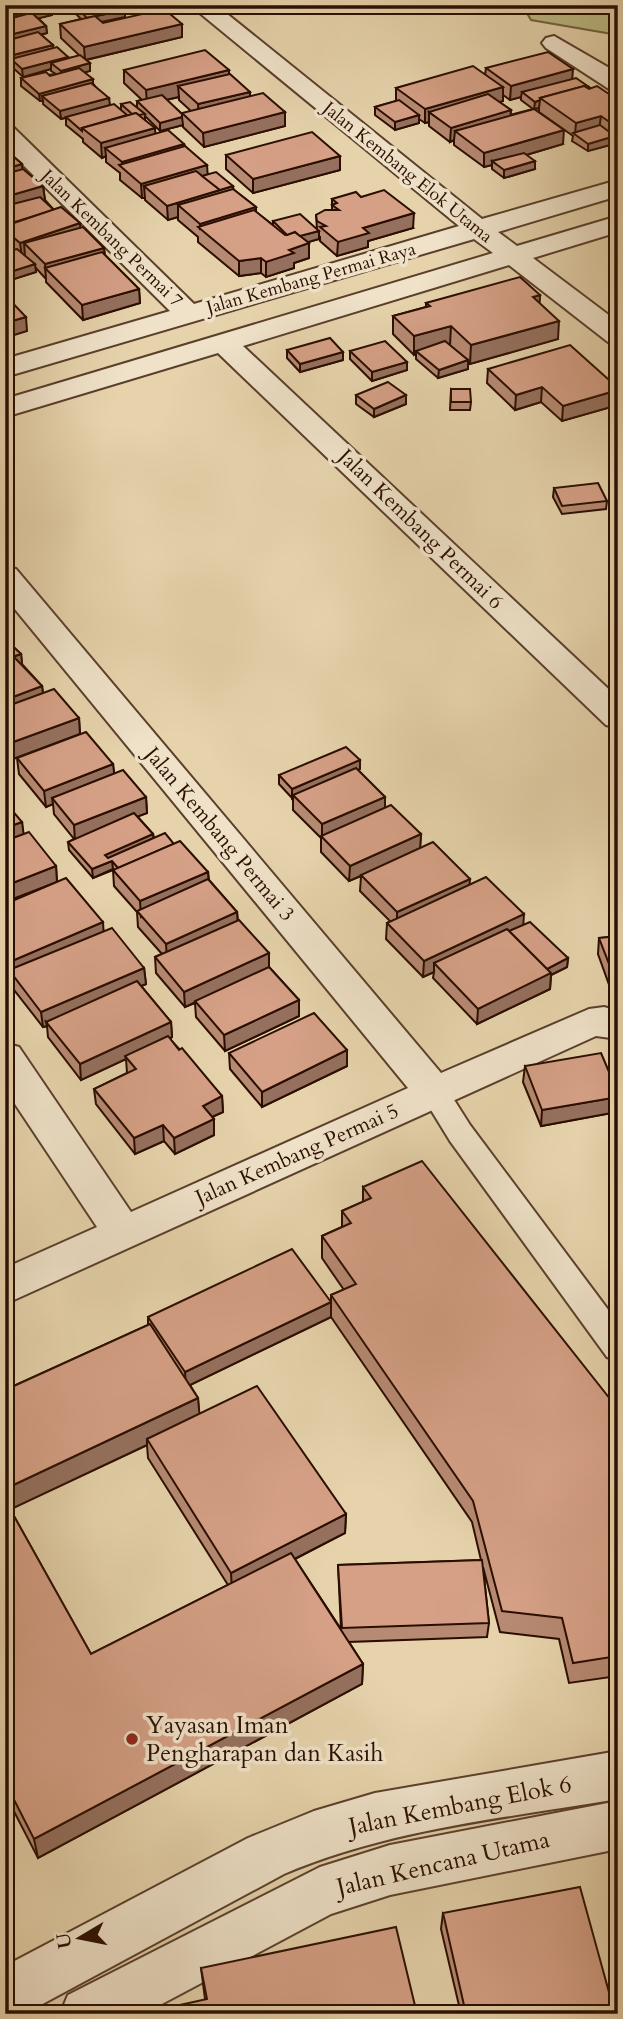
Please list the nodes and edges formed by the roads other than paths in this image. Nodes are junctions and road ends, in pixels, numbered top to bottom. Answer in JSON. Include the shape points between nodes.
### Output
{"nodes":[{"id":1,"x":201,"y":5,"type":"edge"},
{"id":2,"x":554,"y":43,"type":"dead end"},
{"id":3,"x":618,"y":84,"type":"edge"},
{"id":4,"x":5,"y":134,"type":"edge"},
{"id":5,"x":618,"y":188,"type":"edge"},
{"id":6,"x":618,"y":224,"type":"edge"},
{"id":7,"x":478,"y":229,"type":"junction"},
{"id":8,"x":514,"y":255,"type":"junction"},
{"id":9,"x":189,"y":314,"type":"junction"},
{"id":10,"x":618,"y":336,"type":"edge"},
{"id":11,"x":223,"y":342,"type":"junction"},
{"id":12,"x":5,"y":368,"type":"edge"},
{"id":13,"x":5,"y":408,"type":"edge"},
{"id":14,"x":5,"y":576,"type":"edge"},
{"id":15,"x":618,"y":716,"type":"edge"},
{"id":16,"x":603,"y":1024,"type":"edge"},
{"id":17,"x":5,"y":1058,"type":"edge"},
{"id":18,"x":434,"y":1092,"type":"junction"},
{"id":19,"x":122,"y":1231,"type":"junction"},
{"id":20,"x":5,"y":1287,"type":"edge"},
{"id":21,"x":618,"y":1348,"type":"edge"},
{"id":22,"x":618,"y":1775,"type":"edge"},
{"id":23,"x":375,"y":1817,"type":"junction"},
{"id":24,"x":618,"y":1825,"type":"edge"},
{"id":25,"x":390,"y":1870,"type":"junction"},
{"id":26,"x":5,"y":1995,"type":"edge"},
{"id":27,"x":87,"y":2014,"type":"edge"}],
"edges":[{"from":1,"to":7,"type":"street","name":"Jalan Kembang Elok Utama"},
{"from":2,"to":3,"type":"street"},
{"from":4,"to":9,"type":"street","name":"Jalan Kembang Permai 7"},
{"from":5,"to":7,"type":"street","name":"Jalan Kembang Permai Raya"},
{"from":6,"to":8,"type":"street","name":"Jalan Kembang Permai Raya"},
{"from":7,"to":8,"type":"street","name":"Jalan Kembang Elok Utama"},
{"from":7,"to":9,"type":"street","name":"Jalan Kembang Permai Raya"},
{"from":8,"to":10,"type":"street","name":"Jalan Kembang Elok Utama"},
{"from":8,"to":11,"type":"street","name":"Jalan Kembang Permai Raya"},
{"from":9,"to":12,"type":"street","name":"Jalan Kembang Permai Raya"},
{"from":11,"to":13,"type":"street","name":"Jalan Kembang Permai Raya"},
{"from":11,"to":15,"type":"street","name":"Jalan Kembang Permai 6"},
{"from":14,"to":18,"type":"street","name":"Jalan Kembang Permai 3"},
{"from":16,"to":18,"type":"street","name":"Jalan Kembang Permai 5"},
{"from":17,"to":19,"type":"street"},
{"from":18,"to":19,"type":"street","name":"Jalan Kembang Permai 5"},
{"from":18,"to":21,"type":"lane"},
{"from":19,"to":20,"type":"street","name":"Jalan Kembang Permai 5"},
{"from":22,"to":23,"type":"street","name":"Jalan Kembang Elok 6"},
{"from":23,"to":25,"type":"street"},
{"from":23,"to":26,"type":"street","name":"Jalan Kembang Elok 6","via":[[266,1856]]},
{"from":24,"to":25,"type":"street","name":"Jalan Kencana Utama"},
{"from":25,"to":27,"type":"street","name":"Jalan Kencana Utama","via":[[320,1892]]}]}
